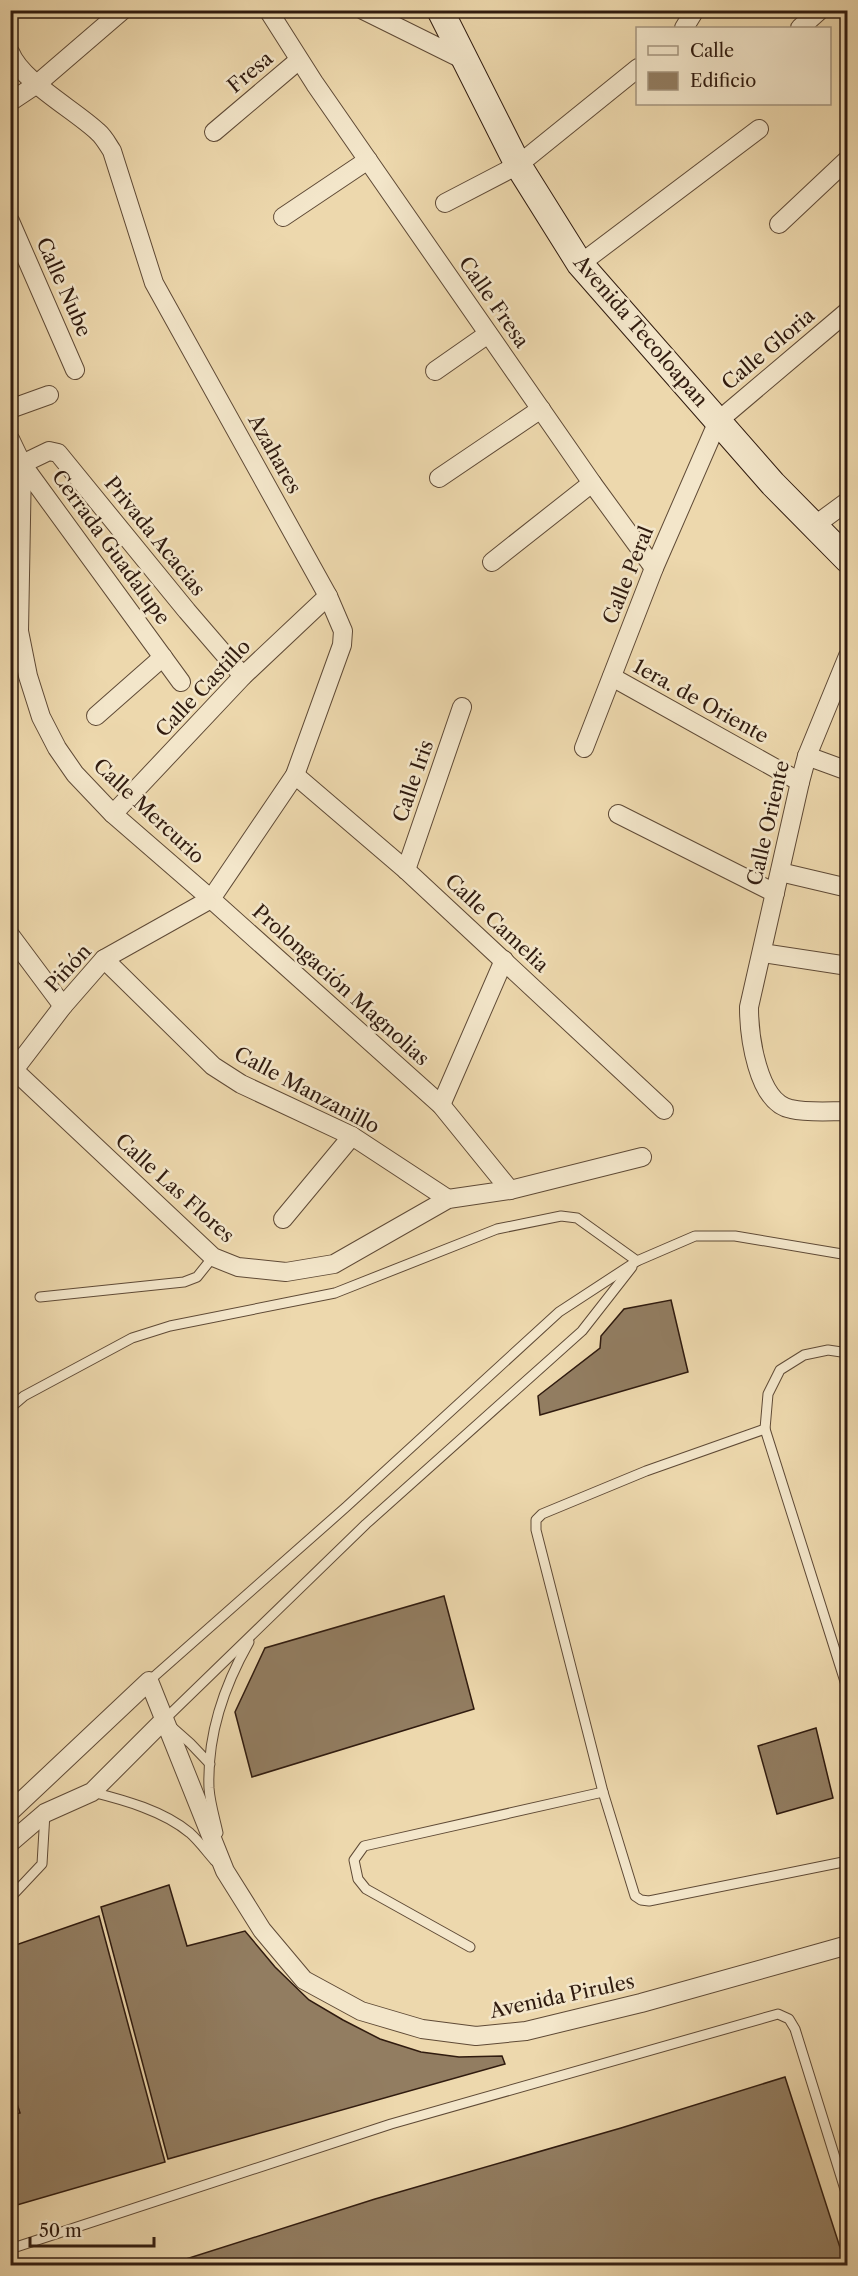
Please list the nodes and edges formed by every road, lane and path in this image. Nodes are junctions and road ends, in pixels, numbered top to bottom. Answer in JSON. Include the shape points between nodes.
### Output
{"nodes":[{"id":1,"x":123,"y":10,"type":"edge"},
{"id":2,"x":268,"y":10,"type":"edge"},
{"id":3,"x":363,"y":10,"type":"edge"},
{"id":4,"x":440,"y":10,"type":"edge"},
{"id":5,"x":695,"y":10,"type":"edge"},
{"id":6,"x":819,"y":10,"type":"edge"},
{"id":7,"x":685,"y":27,"type":"edge"},
{"id":8,"x":801,"y":27,"type":"edge"},
{"id":9,"x":11,"y":58,"type":"edge"},
{"id":10,"x":299,"y":60,"type":"junction"},
{"id":11,"x":466,"y":61,"type":"junction"},
{"id":12,"x":636,"y":70,"type":"edge"},
{"id":13,"x":37,"y":84,"type":"junction"},
{"id":14,"x":10,"y":102,"type":"edge"},
{"id":15,"x":759,"y":129,"type":"dead end"},
{"id":16,"x":214,"y":132,"type":"dead end"},
{"id":17,"x":848,"y":159,"type":"edge"},
{"id":18,"x":368,"y":160,"type":"junction"},
{"id":19,"x":518,"y":165,"type":"junction"},
{"id":20,"x":444,"y":203,"type":"dead end"},
{"id":21,"x":283,"y":217,"type":"dead end"},
{"id":22,"x":10,"y":221,"type":"edge"},
{"id":23,"x":779,"y":224,"type":"dead end"},
{"id":24,"x":580,"y":264,"type":"junction"},
{"id":25,"x":848,"y":311,"type":"edge"},
{"id":26,"x":488,"y":334,"type":"junction"},
{"id":27,"x":75,"y":370,"type":"dead end"},
{"id":28,"x":435,"y":371,"type":"dead end"},
{"id":29,"x":49,"y":396,"type":"dead end"},
{"id":30,"x":10,"y":409,"type":"edge"},
{"id":31,"x":541,"y":409,"type":"junction"},
{"id":32,"x":718,"y":422,"type":"junction"},
{"id":33,"x":10,"y":439,"type":"edge"},
{"id":34,"x":22,"y":464,"type":"junction"},
{"id":35,"x":439,"y":478,"type":"dead end"},
{"id":36,"x":592,"y":483,"type":"junction"},
{"id":37,"x":848,"y":501,"type":"edge"},
{"id":38,"x":814,"y":526,"type":"junction"},
{"id":39,"x":848,"y":560,"type":"edge"},
{"id":40,"x":492,"y":562,"type":"dead end"},
{"id":41,"x":654,"y":568,"type":"junction"},
{"id":42,"x":328,"y":596,"type":"junction"},
{"id":43,"x":848,"y":656,"type":"edge"},
{"id":44,"x":163,"y":657,"type":"junction"},
{"id":45,"x":243,"y":676,"type":"junction"},
{"id":46,"x":612,"y":677,"type":"junction"},
{"id":47,"x":181,"y":682,"type":"dead end"},
{"id":48,"x":462,"y":707,"type":"dead end"},
{"id":49,"x":96,"y":716,"type":"dead end"},
{"id":50,"x":584,"y":748,"type":"dead end"},
{"id":51,"x":807,"y":756,"type":"junction"},
{"id":52,"x":848,"y":771,"type":"edge"},
{"id":53,"x":295,"y":775,"type":"junction"},
{"id":54,"x":800,"y":782,"type":"junction"},
{"id":55,"x":113,"y":814,"type":"junction"},
{"id":56,"x":618,"y":814,"type":"dead end"},
{"id":57,"x":406,"y":870,"type":"junction"},
{"id":58,"x":780,"y":872,"type":"junction"},
{"id":59,"x":848,"y":888,"type":"edge"},
{"id":60,"x":775,"y":892,"type":"junction"},
{"id":61,"x":211,"y":899,"type":"junction"},
{"id":62,"x":10,"y":935,"type":"edge"},
{"id":63,"x":762,"y":953,"type":"junction"},
{"id":64,"x":104,"y":959,"type":"junction"},
{"id":65,"x":504,"y":960,"type":"junction"},
{"id":66,"x":848,"y":966,"type":"edge"},
{"id":67,"x":63,"y":1006,"type":"junction"},
{"id":68,"x":12,"y":1068,"type":"edge"},
{"id":69,"x":441,"y":1105,"type":"junction"},
{"id":70,"x":664,"y":1110,"type":"dead end"},
{"id":71,"x":848,"y":1111,"type":"edge"},
{"id":72,"x":352,"y":1136,"type":"junction"},
{"id":73,"x":642,"y":1157,"type":"dead end"},
{"id":74,"x":510,"y":1190,"type":"junction"},
{"id":75,"x":448,"y":1199,"type":"junction"},
{"id":76,"x":283,"y":1218,"type":"dead end"},
{"id":77,"x":848,"y":1255,"type":"edge"},
{"id":78,"x":213,"y":1257,"type":"junction"},
{"id":79,"x":637,"y":1260,"type":"junction"},
{"id":80,"x":40,"y":1297,"type":"dead end"},
{"id":81,"x":848,"y":1353,"type":"edge"},
{"id":82,"x":10,"y":1408,"type":"edge"},
{"id":83,"x":765,"y":1429,"type":"junction"},
{"id":84,"x":255,"y":1632,"type":"junction"},
{"id":85,"x":149,"y":1681,"type":"junction"},
{"id":86,"x":848,"y":1691,"type":"edge"},
{"id":87,"x":164,"y":1720,"type":"junction"},
{"id":88,"x":210,"y":1764,"type":"junction"},
{"id":89,"x":92,"y":1792,"type":"junction"},
{"id":90,"x":603,"y":1792,"type":"junction"},
{"id":91,"x":10,"y":1812,"type":"edge"},
{"id":92,"x":45,"y":1813,"type":"junction"},
{"id":93,"x":10,"y":1843,"type":"edge"},
{"id":94,"x":848,"y":1861,"type":"edge"},
{"id":95,"x":225,"y":1871,"type":"junction"},
{"id":96,"x":10,"y":1898,"type":"edge"},
{"id":97,"x":848,"y":1945,"type":"edge"},
{"id":98,"x":470,"y":1947,"type":"dead end"},
{"id":99,"x":847,"y":2193,"type":"edge"},
{"id":100,"x":10,"y":2249,"type":"edge"}],
"edges":[{"from":1,"to":13,"type":"street"},
{"from":2,"to":10,"type":"street","name":"Fresa"},
{"from":3,"to":11,"type":"street"},
{"from":4,"to":11,"type":"street","name":"Avenida Tecoloapan"},
{"from":5,"to":7,"type":"street"},
{"from":6,"to":8,"type":"street"},
{"from":9,"to":13,"type":"street","name":"Azahares"},
{"from":10,"to":16,"type":"street","name":"Fresa"},
{"from":10,"to":18,"type":"street","name":"Calle Fresa"},
{"from":11,"to":19,"type":"street","name":"Avenida Tecoloapan"},
{"from":12,"to":19,"type":"street"},
{"from":13,"to":14,"type":"street"},
{"from":13,"to":42,"type":"street","name":"Azahares","via":[[100,133],[112,151],[154,283]]},
{"from":15,"to":24,"type":"street"},
{"from":17,"to":23,"type":"street"},
{"from":18,"to":21,"type":"street"},
{"from":18,"to":26,"type":"street","name":"Calle Fresa"},
{"from":19,"to":20,"type":"street"},
{"from":19,"to":24,"type":"street","name":"Avenida Tecoloapan"},
{"from":22,"to":27,"type":"street","name":"Calle Nube"},
{"from":24,"to":32,"type":"street","name":"Avenida Tecoloapan"},
{"from":25,"to":32,"type":"street","name":"Calle Gloria"},
{"from":26,"to":28,"type":"street"},
{"from":26,"to":31,"type":"street","name":"Calle Fresa"},
{"from":29,"to":30,"type":"street"},
{"from":31,"to":35,"type":"street"},
{"from":31,"to":36,"type":"street","name":"Calle Fresa"},
{"from":32,"to":38,"type":"street","name":"Avenida Tecoloapan"},
{"from":32,"to":41,"type":"street","name":"Calle Peral"},
{"from":33,"to":34,"type":"street","name":"Calle Mercurio"},
{"from":34,"to":44,"type":"street","name":"Cerrada Guadalupe"},
{"from":34,"to":45,"type":"street","name":"Privada Acacias","via":[[49,451],[58,453]]},
{"from":34,"to":55,"type":"street","name":"Calle Mercurio","via":[[19,631],[28,676],[41,717],[57,748],[75,774]]},
{"from":36,"to":40,"type":"street"},
{"from":36,"to":41,"type":"street","name":"Calle Fresa"},
{"from":37,"to":38,"type":"street"},
{"from":38,"to":39,"type":"street","name":"Avenida Tecoloapan"},
{"from":41,"to":46,"type":"street","name":"Calle Peral"},
{"from":42,"to":45,"type":"street","name":"Calle Castillo"},
{"from":42,"to":53,"type":"street","name":"Azahares","via":[[343,631],[342,645]]},
{"from":43,"to":51,"type":"street","name":"Calle Oriente"},
{"from":44,"to":47,"type":"street","name":"Cerrada Guadalupe"},
{"from":44,"to":49,"type":"street","name":"Cerrada Guadalupe"},
{"from":45,"to":55,"type":"street","name":"Calle Castillo"},
{"from":46,"to":50,"type":"street","name":"Calle Peral"},
{"from":46,"to":54,"type":"street","name":"1era. de Oriente"},
{"from":48,"to":57,"type":"street","name":"Calle Iris"},
{"from":51,"to":52,"type":"street"},
{"from":51,"to":54,"type":"street","name":"Calle Oriente"},
{"from":53,"to":57,"type":"street","name":"Calle Camelia"},
{"from":53,"to":61,"type":"street","name":"Azahares"},
{"from":54,"to":58,"type":"street","name":"Calle Oriente"},
{"from":55,"to":61,"type":"street","name":"Calle Mercurio"},
{"from":56,"to":60,"type":"street"},
{"from":57,"to":65,"type":"street","name":"Calle Camelia"},
{"from":58,"to":59,"type":"street"},
{"from":58,"to":60,"type":"street","name":"Calle Oriente"},
{"from":60,"to":63,"type":"street","name":"Calle Oriente"},
{"from":61,"to":64,"type":"street","name":"Piñón"},
{"from":61,"to":69,"type":"street","name":"Prolongación Magnolias"},
{"from":62,"to":67,"type":"street"},
{"from":63,"to":66,"type":"street"},
{"from":63,"to":71,"type":"street","name":"Calle Oriente","via":[[749,1006],[749,1028],[757,1066],[772,1097],[789,1109]]},
{"from":64,"to":67,"type":"street","name":"Piñón"},
{"from":64,"to":72,"type":"street","name":"Calle Manzanillo","via":[[213,1066],[241,1084]]},
{"from":65,"to":69,"type":"street","name":"Prolongación Magnolias"},
{"from":65,"to":70,"type":"street","name":"Calle Camelia"},
{"from":67,"to":68,"type":"street","name":"Piñón"},
{"from":68,"to":78,"type":"street","name":"Calle Las Flores"},
{"from":69,"to":74,"type":"street","name":"Prolongación Magnolias"},
{"from":72,"to":75,"type":"street","name":"Calle Manzanillo"},
{"from":72,"to":76,"type":"street"},
{"from":73,"to":74,"type":"street"},
{"from":74,"to":75,"type":"street"},
{"from":75,"to":78,"type":"street","name":"Calle Las Flores","via":[[334,1264],[286,1272],[238,1267]]},
{"from":77,"to":79,"type":"lane","via":[[735,1236],[695,1236]]},
{"from":78,"to":80,"type":"lane","via":[[197,1277],[184,1282]]},
{"from":79,"to":82,"type":"lane","via":[[577,1218],[561,1216],[497,1229],[334,1293],[170,1326],[132,1338],[24,1396]]},
{"from":79,"to":84,"type":"lane","via":[[582,1331],[366,1524]]},
{"from":79,"to":85,"type":"lane","via":[[559,1312]]},
{"from":81,"to":83,"type":"lane","via":[[828,1350],[804,1355],[780,1370],[768,1394]]},
{"from":83,"to":86,"type":"lane"},
{"from":83,"to":90,"type":"lane","via":[[646,1472],[542,1514],[537,1520],[536,1530]]},
{"from":84,"to":87,"type":"lane"},
{"from":84,"to":88,"type":"lane","via":[[233,1669],[220,1707]]},
{"from":85,"to":87,"type":"street","name":"Avenida Pirules"},
{"from":85,"to":91,"type":"street"},
{"from":87,"to":88,"type":"lane"},
{"from":87,"to":89,"type":"street"},
{"from":87,"to":95,"type":"street","name":"Avenida Pirules"},
{"from":88,"to":95,"type":"lane","via":[[209,1790]]},
{"from":89,"to":92,"type":"street"},
{"from":89,"to":95,"type":"lane","via":[[150,1809],[189,1832]]},
{"from":90,"to":94,"type":"lane","via":[[635,1896],[641,1900]]},
{"from":90,"to":98,"type":"lane","via":[[364,1846],[354,1860],[358,1879],[366,1888]]},
{"from":92,"to":93,"type":"street"},
{"from":92,"to":96,"type":"lane","via":[[42,1863]]},
{"from":95,"to":97,"type":"street","name":"Avenida Pirules","via":[[262,1930],[304,1980],[361,2011],[422,2029],[476,2036],[526,2031],[641,2004]]},
{"from":99,"to":100,"type":"lane","via":[[795,2029],[789,2019],[778,2014],[391,2124]]}]}
